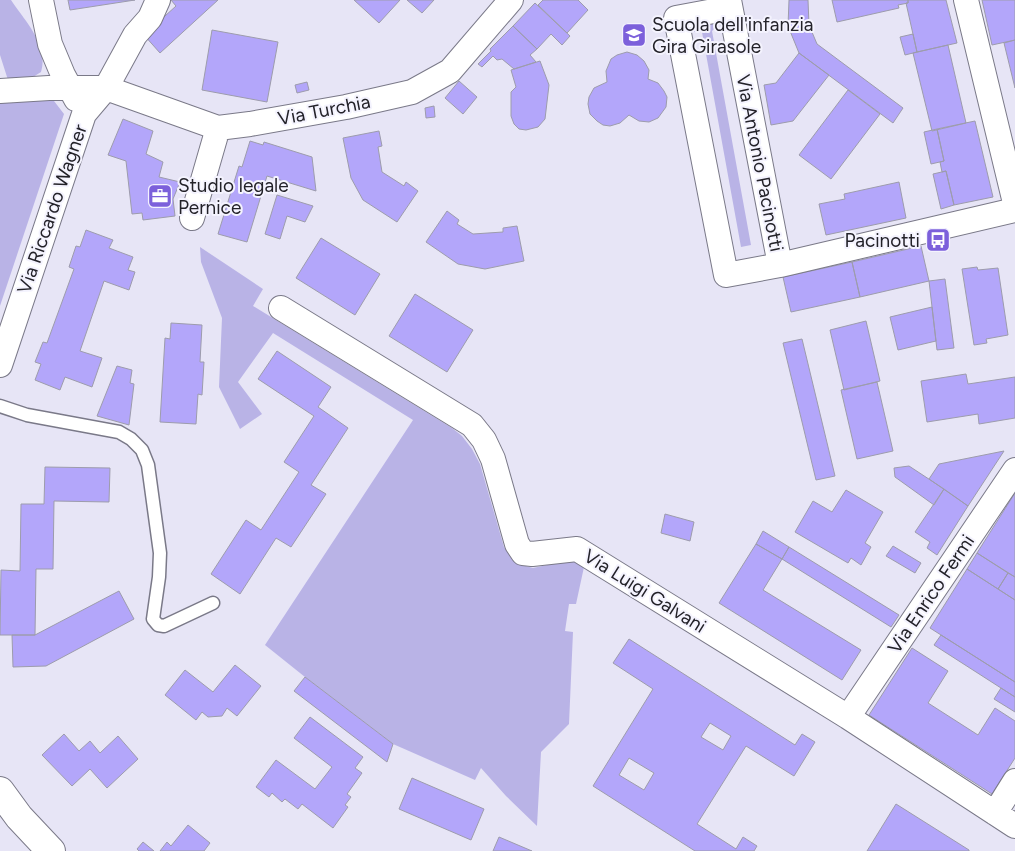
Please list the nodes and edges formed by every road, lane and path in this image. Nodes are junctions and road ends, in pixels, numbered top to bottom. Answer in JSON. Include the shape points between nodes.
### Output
{"nodes":[{"id":1,"x":41,"y":0,"type":"edge"},
{"id":2,"x":158,"y":0,"type":"edge"},
{"id":3,"x":511,"y":0,"type":"edge"},
{"id":4,"x":966,"y":0,"type":"edge"},
{"id":5,"x":729,"y":4,"type":"edge"},
{"id":6,"x":70,"y":88,"type":"junction"},
{"id":7,"x":106,"y":88,"type":"junction"},
{"id":8,"x":0,"y":91,"type":"edge"},
{"id":9,"x":84,"y":114,"type":"junction"},
{"id":10,"x":218,"y":128,"type":"junction"},
{"id":11,"x":1015,"y":203,"type":"edge"},
{"id":12,"x":1015,"y":210,"type":"edge"},
{"id":13,"x":192,"y":218,"type":"dead end"},
{"id":14,"x":780,"y":265,"type":"junction"},
{"id":15,"x":281,"y":308,"type":"dead end"},
{"id":16,"x":0,"y":365,"type":"edge"},
{"id":17,"x":0,"y":406,"type":"edge"},
{"id":18,"x":1015,"y":470,"type":"edge"},
{"id":19,"x":213,"y":603,"type":"dead end"},
{"id":20,"x":848,"y":717,"type":"junction"},
{"id":21,"x":1015,"y":781,"type":"edge"},
{"id":22,"x":0,"y":791,"type":"edge"},
{"id":23,"x":995,"y":813,"type":"junction"},
{"id":24,"x":1015,"y":826,"type":"edge"},
{"id":25,"x":51,"y":851,"type":"edge"}],
"edges":[{"from":1,"to":6,"type":"street","name":"Via Riccardo Wagner","via":[[50,44]]},
{"from":2,"to":7,"type":"street"},
{"from":3,"to":10,"type":"street","name":"Via Turchia","via":[[450,71],[412,92],[346,107]]},
{"from":4,"to":11,"type":"street"},
{"from":5,"to":14,"type":"street","name":"Via Antonio Pacinotti"},
{"from":5,"to":14,"type":"street","via":[[676,18],[726,275]]},
{"from":6,"to":7,"type":"street","name":"Via Turchia"},
{"from":6,"to":8,"type":"street","name":"Via Turchia"},
{"from":6,"to":9,"type":"street","name":"Via Riccardo Wagner"},
{"from":7,"to":9,"type":"street"},
{"from":7,"to":10,"type":"street","name":"Via Turchia"},
{"from":9,"to":16,"type":"street","name":"Via Riccardo Wagner"},
{"from":10,"to":13,"type":"street"},
{"from":12,"to":14,"type":"street","name":"Via Antonio Pacinotti"},
{"from":15,"to":20,"type":"street","name":"Via Luigi Galvani","via":[[472,426],[484,440],[493,459],[517,544],[523,553],[577,549]]},
{"from":17,"to":19,"type":"lane","via":[[27,415],[120,432],[130,438],[142,450],[148,465],[160,553],[153,619],[164,626]]},
{"from":18,"to":20,"type":"street","name":"Via Enrico Fermi"},
{"from":20,"to":23,"type":"street","name":"Via Luigi Galvani"},
{"from":21,"to":23,"type":"street"},
{"from":22,"to":25,"type":"street"},
{"from":23,"to":24,"type":"street","name":"Via Luigi Galvani"}]}
